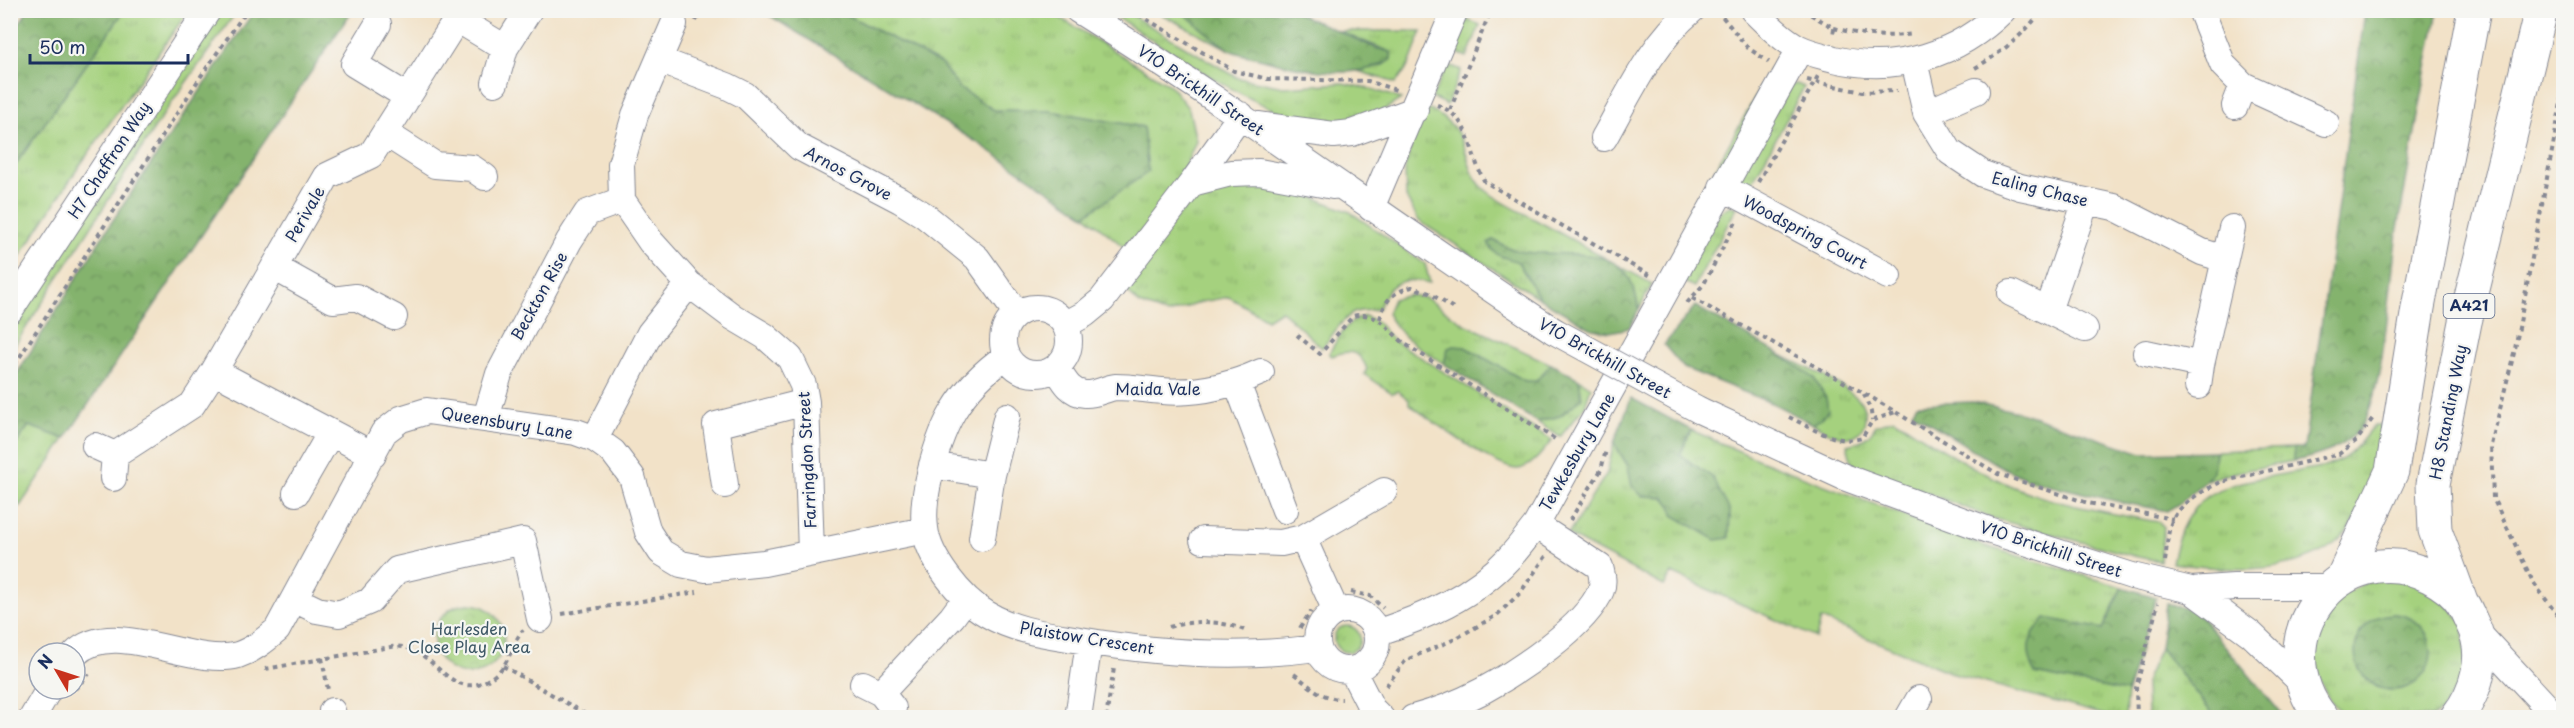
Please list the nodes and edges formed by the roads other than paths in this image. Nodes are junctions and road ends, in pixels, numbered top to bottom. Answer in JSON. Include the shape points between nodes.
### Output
{"nodes":[{"id":1,"x":208,"y":10,"type":"edge"},
{"id":2,"x":529,"y":10,"type":"edge"},
{"id":3,"x":1078,"y":10,"type":"edge"},
{"id":4,"x":1455,"y":10,"type":"edge"},
{"id":5,"x":1692,"y":10,"type":"edge"},
{"id":6,"x":1753,"y":10,"type":"edge"},
{"id":7,"x":2003,"y":10,"type":"edge"},
{"id":8,"x":2201,"y":10,"type":"edge"},
{"id":9,"x":2474,"y":10,"type":"edge"},
{"id":10,"x":2541,"y":10,"type":"edge"},
{"id":11,"x":378,"y":24,"type":"dead end"},
{"id":12,"x":674,"y":24,"type":"dead end"},
{"id":13,"x":505,"y":48,"type":"junction"},
{"id":14,"x":1800,"y":49,"type":"junction"},
{"id":15,"x":659,"y":60,"type":"junction"},
{"id":16,"x":1914,"y":61,"type":"junction"},
{"id":17,"x":1972,"y":81,"type":"road end"},
{"id":18,"x":495,"y":83,"type":"dead end"},
{"id":19,"x":408,"y":97,"type":"junction"},
{"id":20,"x":1409,"y":101,"type":"junction"},
{"id":21,"x":1926,"y":113,"type":"junction"},
{"id":22,"x":1248,"y":120,"type":"junction"},
{"id":23,"x":2326,"y":123,"type":"dead end"},
{"id":24,"x":385,"y":133,"type":"junction"},
{"id":25,"x":1604,"y":138,"type":"dead end"},
{"id":26,"x":485,"y":177,"type":"dead end"},
{"id":27,"x":1192,"y":183,"type":"junction"},
{"id":28,"x":1342,"y":188,"type":"junction"},
{"id":29,"x":1722,"y":188,"type":"junction"},
{"id":30,"x":622,"y":200,"type":"junction"},
{"id":31,"x":2085,"y":201,"type":"junction"},
{"id":32,"x":1371,"y":208,"type":"junction"},
{"id":33,"x":2232,"y":228,"type":"dead end"},
{"id":34,"x":2225,"y":259,"type":"junction"},
{"id":35,"x":274,"y":267,"type":"junction"},
{"id":36,"x":1888,"y":276,"type":"dead end"},
{"id":37,"x":689,"y":284,"type":"junction"},
{"id":38,"x":2011,"y":293,"type":"dead end"},
{"id":39,"x":10,"y":310,"type":"edge"},
{"id":40,"x":2048,"y":311,"type":"junction"},
{"id":41,"x":1017,"y":314,"type":"junction"},
{"id":42,"x":394,"y":317,"type":"dead end"},
{"id":43,"x":1065,"y":325,"type":"junction"},
{"id":44,"x":2085,"y":329,"type":"dead end"},
{"id":45,"x":2146,"y":353,"type":"dead end"},
{"id":46,"x":1006,"y":356,"type":"junction"},
{"id":47,"x":1056,"y":367,"type":"junction"},
{"id":48,"x":214,"y":371,"type":"junction"},
{"id":49,"x":1261,"y":372,"type":"dead end"},
{"id":50,"x":1237,"y":383,"type":"junction"},
{"id":51,"x":806,"y":402,"type":"junction"},
{"id":52,"x":1007,"y":416,"type":"dead end"},
{"id":53,"x":486,"y":418,"type":"junction"},
{"id":54,"x":330,"y":434,"type":"junction"},
{"id":55,"x":594,"y":439,"type":"junction"},
{"id":56,"x":373,"y":455,"type":"junction"},
{"id":57,"x":107,"y":460,"type":"dead end"},
{"id":58,"x":932,"y":465,"type":"junction"},
{"id":59,"x":992,"y":475,"type":"junction"},
{"id":60,"x":725,"y":485,"type":"dead end"},
{"id":61,"x":1384,"y":491,"type":"dead end"},
{"id":62,"x":296,"y":493,"type":"dead end"},
{"id":63,"x":1285,"y":510,"type":"dead end"},
{"id":64,"x":1536,"y":525,"type":"junction"},
{"id":65,"x":925,"y":530,"type":"junction"},
{"id":66,"x":982,"y":538,"type":"dead end"},
{"id":67,"x":1303,"y":538,"type":"junction"},
{"id":68,"x":1203,"y":540,"type":"dead end"},
{"id":69,"x":811,"y":553,"type":"junction"},
{"id":70,"x":2336,"y":583,"type":"junction"},
{"id":71,"x":2191,"y":590,"type":"junction"},
{"id":72,"x":966,"y":598,"type":"junction"},
{"id":73,"x":294,"y":599,"type":"junction"},
{"id":74,"x":2461,"y":601,"type":"junction"},
{"id":75,"x":1336,"y":611,"type":"junction"},
{"id":76,"x":540,"y":619,"type":"road end"},
{"id":77,"x":2476,"y":632,"type":"junction"},
{"id":78,"x":1376,"y":633,"type":"junction"},
{"id":79,"x":1089,"y":642,"type":"junction"},
{"id":80,"x":1317,"y":648,"type":"junction"},
{"id":81,"x":87,"y":657,"type":"edge"},
{"id":82,"x":1352,"y":670,"type":"junction"},
{"id":83,"x":2302,"y":683,"type":"junction"},
{"id":84,"x":879,"y":695,"type":"dead end"},
{"id":85,"x":42,"y":701,"type":"edge"},
{"id":86,"x":32,"y":717,"type":"edge"},
{"id":87,"x":1078,"y":717,"type":"edge"},
{"id":88,"x":1381,"y":717,"type":"edge"},
{"id":89,"x":1413,"y":717,"type":"edge"},
{"id":90,"x":2322,"y":717,"type":"edge"},
{"id":91,"x":2460,"y":717,"type":"edge"},
{"id":92,"x":2557,"y":717,"type":"edge"}],
"edges":[{"from":1,"to":39,"type":"street","name":"H7 Chaffron Way"},
{"from":2,"to":13,"type":"street"},
{"from":3,"to":22,"type":"street","name":"V10 Brickhill Street"},
{"from":4,"to":20,"type":"street"},
{"from":5,"to":25,"type":"street","via":[[1676,23],[1655,51]]},
{"from":6,"to":14,"type":"street"},
{"from":7,"to":16,"type":"street","via":[[1955,46]]},
{"from":8,"to":23,"type":"street","via":[[2239,95]]},
{"from":9,"to":70,"type":"highway","number":"A421","via":[[2392,471]]},
{"from":10,"to":74,"type":"highway","name":"H8 Standing Way","number":"A421","via":[[2465,322],[2433,484],[2435,530]]},
{"from":11,"to":19,"type":"street","via":[[354,64]]},
{"from":12,"to":15,"type":"street"},
{"from":13,"to":18,"type":"street"},
{"from":13,"to":19,"type":"street","name":"Perivale","via":[[457,19]]},
{"from":14,"to":16,"type":"street","via":[[1858,64]]},
{"from":14,"to":29,"type":"street","name":"Tewkesbury Lane"},
{"from":15,"to":30,"type":"street","via":[[635,116],[621,164]]},
{"from":15,"to":41,"type":"street","name":"Arnos Grove","via":[[745,95],[799,147],[924,215],[977,258]]},
{"from":16,"to":21,"type":"street","name":"Ealing Chase"},
{"from":17,"to":21,"type":"street"},
{"from":19,"to":24,"type":"street","name":"Perivale"},
{"from":20,"to":22,"type":"street","via":[[1352,133],[1316,133]]},
{"from":20,"to":32,"type":"street"},
{"from":21,"to":31,"type":"street","name":"Ealing Chase","via":[[1950,152],[1983,174],[2020,187]]},
{"from":22,"to":27,"type":"street"},
{"from":22,"to":28,"type":"street","name":"V10 Brickhill Street"},
{"from":24,"to":26,"type":"street","via":[[435,165],[472,168]]},
{"from":24,"to":35,"type":"street","name":"Perivale","via":[[371,155],[327,176]]},
{"from":27,"to":28,"type":"street","via":[[1231,173],[1259,172]]},
{"from":27,"to":43,"type":"street","via":[[1102,300]]},
{"from":28,"to":32,"type":"street","name":"V10 Brickhill Street"},
{"from":29,"to":36,"type":"street","name":"Woodspring Court"},
{"from":29,"to":64,"type":"street","name":"Tewkesbury Lane"},
{"from":30,"to":37,"type":"street","name":"Farringdon Street","via":[[651,242]]},
{"from":30,"to":53,"type":"street","name":"Beckton Rise","via":[[587,213],[569,240],[498,374]]},
{"from":31,"to":34,"type":"street","name":"Ealing Chase","via":[[2114,207],[2202,252]]},
{"from":31,"to":40,"type":"street"},
{"from":32,"to":71,"type":"street","name":"V10 Brickhill Street","bridge":true,"via":[[1554,331],[1699,410],[1844,477],[1991,531],[2132,576]]},
{"from":33,"to":34,"type":"street"},
{"from":34,"to":45,"type":"street","via":[[2199,376]]},
{"from":35,"to":42,"type":"street","via":[[333,300],[356,297]]},
{"from":35,"to":48,"type":"street","name":"Perivale"},
{"from":37,"to":51,"type":"street","name":"Farringdon Street","via":[[790,358]]},
{"from":37,"to":55,"type":"street","via":[[650,333]]},
{"from":38,"to":40,"type":"street"},
{"from":40,"to":44,"type":"street"},
{"from":41,"to":43,"type":"street","via":[[1027,309],[1049,310]]},
{"from":41,"to":46,"type":"street","via":[[1003,337]]},
{"from":43,"to":47,"type":"street","via":[[1068,348]]},
{"from":46,"to":47,"type":"street","via":[[1029,373]]},
{"from":46,"to":58,"type":"street","name":"Plaistow Crescent","via":[[980,376],[957,404],[941,435]]},
{"from":47,"to":50,"type":"street","name":"Maida Vale","via":[[1070,388],[1084,394],[1113,387],[1202,391]]},
{"from":48,"to":54,"type":"street"},
{"from":48,"to":57,"type":"street","name":"Perivale","via":[[192,405]]},
{"from":49,"to":50,"type":"street","name":"Maida Vale"},
{"from":50,"to":63,"type":"street"},
{"from":51,"to":60,"type":"street","via":[[716,425]]},
{"from":51,"to":69,"type":"street","name":"Farringdon Street"},
{"from":52,"to":59,"type":"street"},
{"from":53,"to":55,"type":"street","name":"Queensbury Lane","via":[[576,432]]},
{"from":53,"to":56,"type":"street","name":"Queensbury Lane","via":[[427,411],[410,416],[384,432]]},
{"from":54,"to":56,"type":"street"},
{"from":54,"to":62,"type":"street"},
{"from":55,"to":69,"type":"street","name":"Queensbury Lane","via":[[613,452],[632,477],[648,532],[661,552],[681,564],[706,569]]},
{"from":56,"to":73,"type":"street","name":"Queensbury Lane"},
{"from":58,"to":59,"type":"street"},
{"from":58,"to":65,"type":"street","name":"Plaistow Crescent","via":[[925,497]]},
{"from":59,"to":66,"type":"street"},
{"from":61,"to":67,"type":"street"},
{"from":64,"to":78,"type":"street","name":"Tewkesbury Lane","via":[[1509,558],[1459,598]]},
{"from":64,"to":89,"type":"street","via":[[1600,567],[1601,589],[1593,604],[1557,639],[1514,672],[1480,692]]},
{"from":65,"to":69,"type":"street","name":"Queensbury Lane"},
{"from":65,"to":72,"type":"street","name":"Plaistow Crescent","via":[[937,560]]},
{"from":67,"to":68,"type":"street","via":[[1281,543]]},
{"from":67,"to":75,"type":"street"},
{"from":70,"to":71,"type":"street","name":"V10 Brickhill Street"},
{"from":70,"to":74,"type":"highway","number":"A421","via":[[2375,567],[2393,566],[2419,570],[2442,583]]},
{"from":70,"to":83,"type":"highway","number":"A421","via":[[2313,607],[2302,631],[2298,657]]},
{"from":71,"to":83,"type":"street","name":"V10 Brickhill Street","via":[[2251,634]]},
{"from":72,"to":79,"type":"street","name":"Plaistow Crescent","via":[[986,614],[1016,628]]},
{"from":72,"to":84,"type":"street"},
{"from":73,"to":76,"type":"street","via":[[317,610],[339,614],[370,601],[397,570],[523,541]]},
{"from":73,"to":81,"type":"street","name":"Queensbury Lane","via":[[277,630],[259,645],[237,655],[213,657],[119,640],[96,643]]},
{"from":74,"to":77,"type":"highway","number":"A421"},
{"from":75,"to":78,"type":"street","via":[[1365,615]]},
{"from":75,"to":80,"type":"street","via":[[1322,622]]},
{"from":77,"to":91,"type":"highway","number":"A421","via":[[2480,654],[2478,677]]},
{"from":77,"to":92,"type":"street"},
{"from":78,"to":82,"type":"street","via":[[1375,652],[1362,666]]},
{"from":79,"to":80,"type":"street","name":"Plaistow Crescent","via":[[1227,654]]},
{"from":79,"to":87,"type":"street"},
{"from":80,"to":82,"type":"street","via":[[1335,668]]},
{"from":82,"to":88,"type":"street","via":[[1372,709]]},
{"from":83,"to":90,"type":"highway","number":"A421"},
{"from":85,"to":86,"type":"street"}]}
